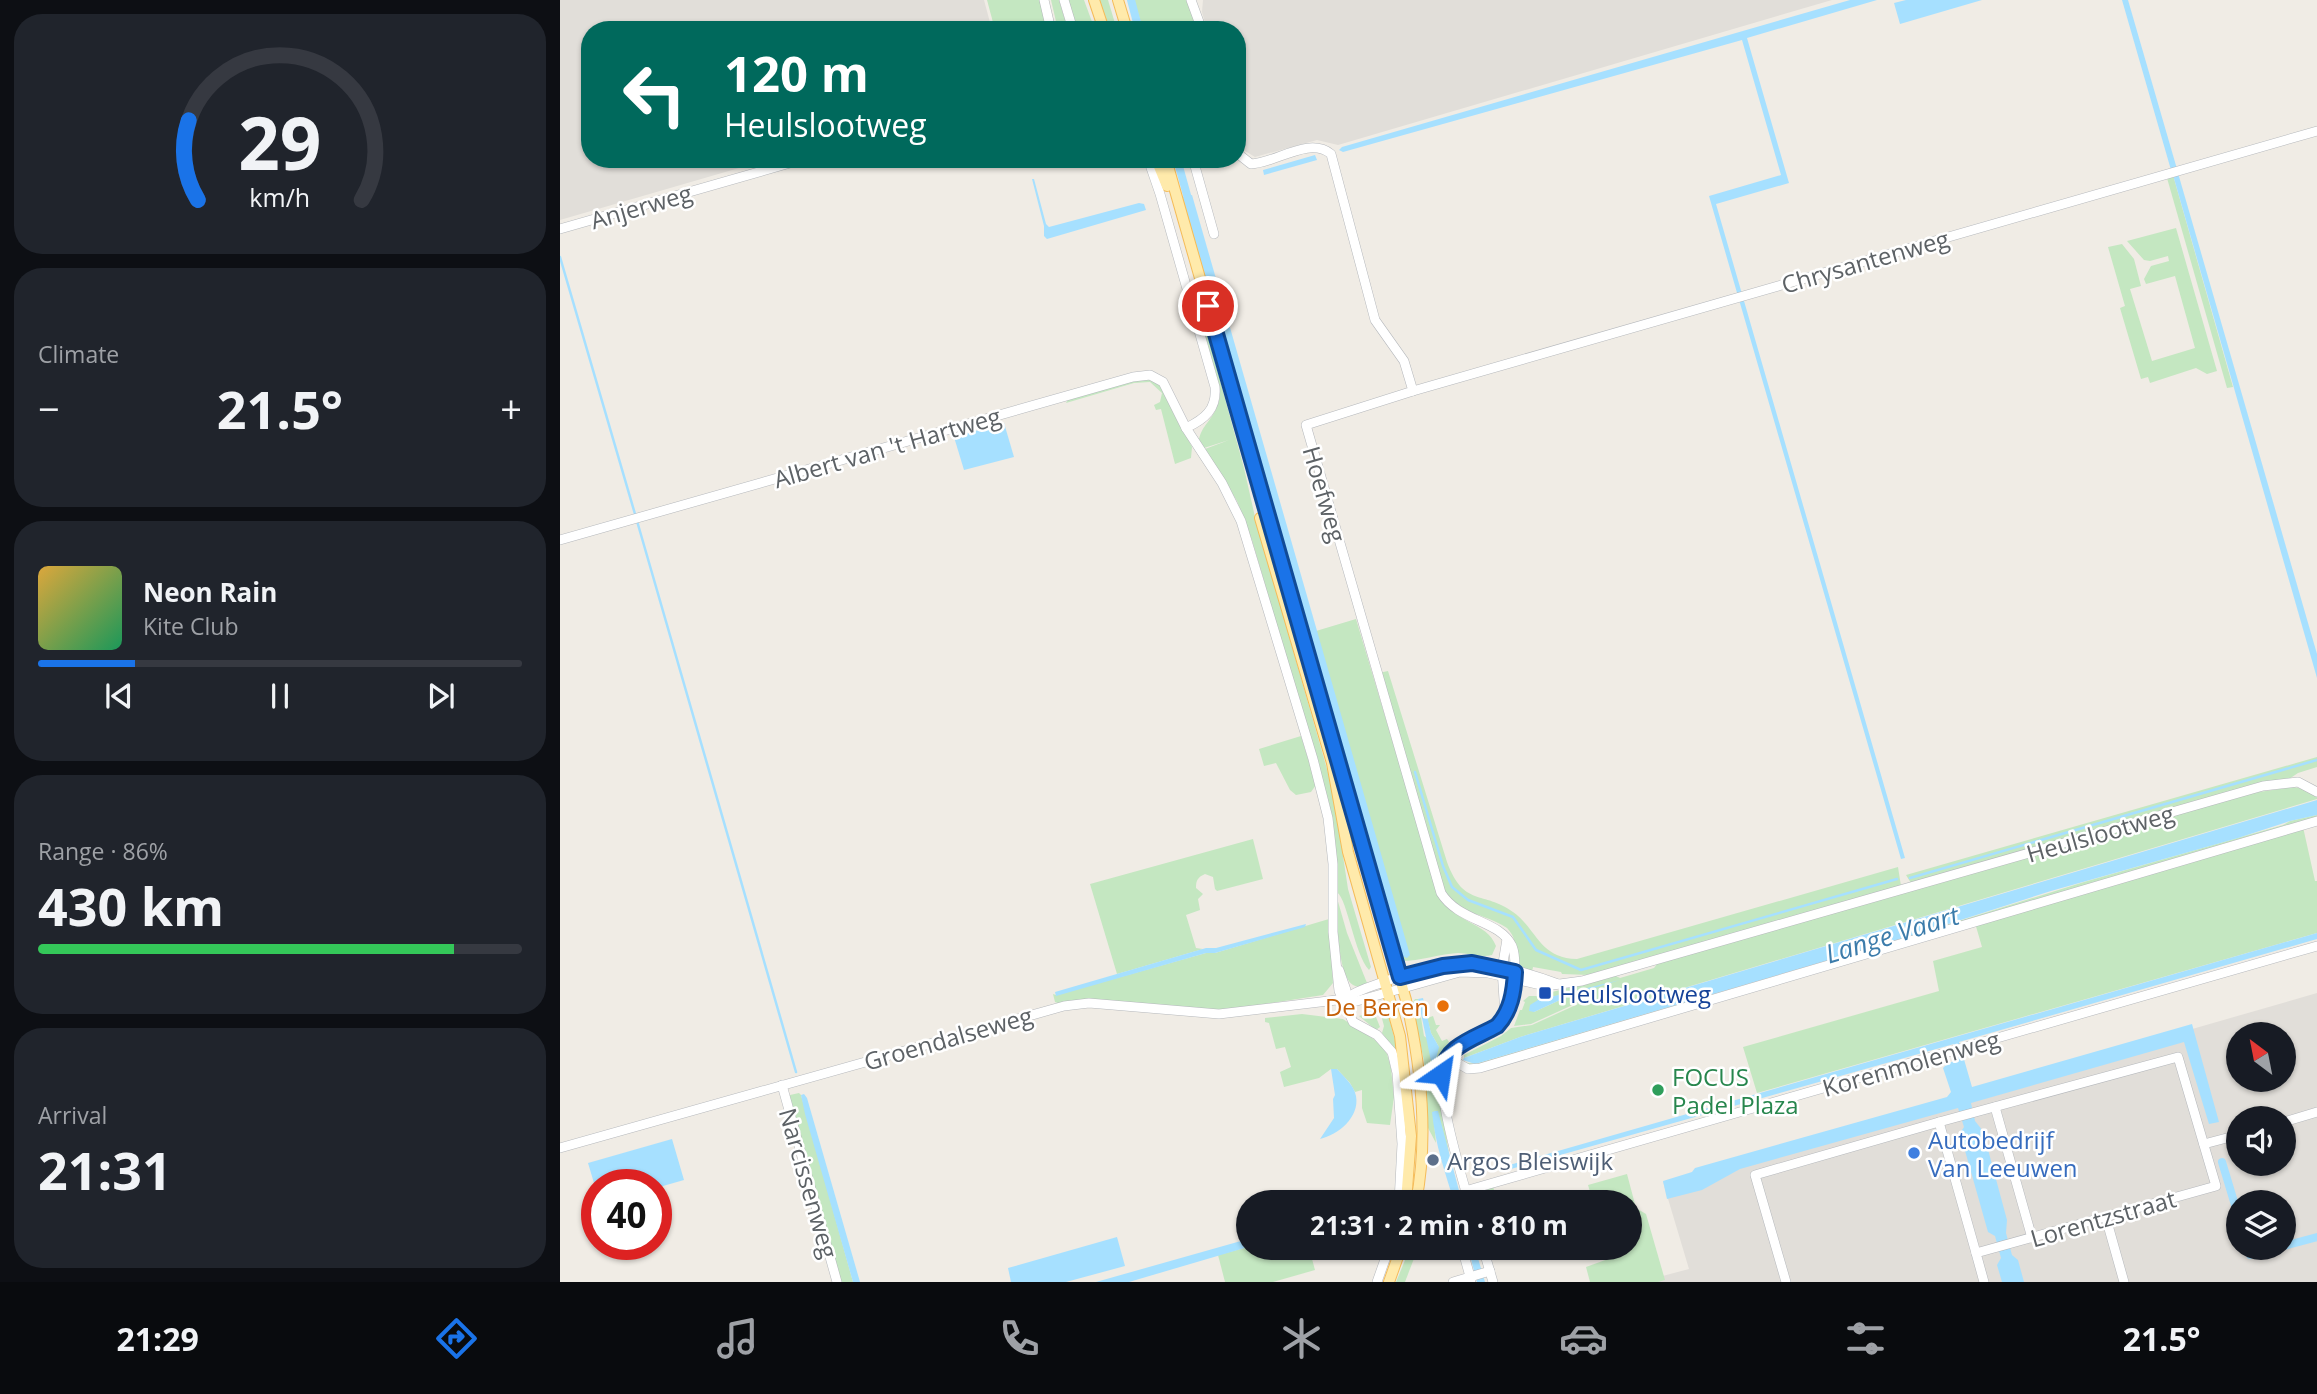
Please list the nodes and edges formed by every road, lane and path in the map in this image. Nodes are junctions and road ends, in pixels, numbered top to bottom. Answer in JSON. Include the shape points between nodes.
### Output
{"nodes":[{"id":1,"x":1044,"y":0,"type":"edge"},
{"id":2,"x":1064,"y":0,"type":"edge"},
{"id":3,"x":1094,"y":0,"type":"edge"},
{"id":4,"x":1118,"y":0,"type":"edge"},
{"id":5,"x":1191,"y":0,"type":"edge"},
{"id":6,"x":1049,"y":21,"type":"edge"},
{"id":7,"x":1070,"y":21,"type":"edge"},
{"id":8,"x":1101,"y":21,"type":"edge"},
{"id":9,"x":1124,"y":21,"type":"edge"},
{"id":10,"x":1199,"y":21,"type":"edge"},
{"id":11,"x":2317,"y":131,"type":"edge"},
{"id":12,"x":1246,"y":160,"type":"edge"},
{"id":13,"x":773,"y":168,"type":"edge"},
{"id":14,"x":1151,"y":168,"type":"edge"},
{"id":15,"x":1160,"y":168,"type":"edge"},
{"id":16,"x":1169,"y":168,"type":"edge"},
{"id":17,"x":1196,"y":168,"type":"edge"},
{"id":18,"x":560,"y":229,"type":"edge"},
{"id":19,"x":1214,"y":234,"type":"dead end"},
{"id":20,"x":1413,"y":391,"type":"junction"},
{"id":21,"x":1186,"y":428,"type":"junction"},
{"id":22,"x":560,"y":540,"type":"edge"},
{"id":23,"x":2317,"y":792,"type":"edge"},
{"id":24,"x":2317,"y":821,"type":"edge"},
{"id":25,"x":1507,"y":939,"type":"junction"},
{"id":26,"x":2317,"y":946,"type":"edge"},
{"id":27,"x":1502,"y":972,"type":"junction"},
{"id":28,"x":1514,"y":976,"type":"junction"},
{"id":29,"x":1401,"y":982,"type":"junction"},
{"id":30,"x":1386,"y":987,"type":"junction"},
{"id":31,"x":1345,"y":999,"type":"junction"},
{"id":32,"x":1505,"y":1015,"type":"junction"},
{"id":33,"x":1447,"y":1058,"type":"junction"},
{"id":34,"x":782,"y":1085,"type":"junction"},
{"id":35,"x":1995,"y":1107,"type":"junction"},
{"id":36,"x":2317,"y":1112,"type":"edge"},
{"id":37,"x":2296,"y":1118,"type":"edge"},
{"id":38,"x":1939,"y":1122,"type":"junction"},
{"id":39,"x":2226,"y":1138,"type":"edge"},
{"id":40,"x":2204,"y":1144,"type":"junction"},
{"id":41,"x":560,"y":1148,"type":"edge"},
{"id":42,"x":1400,"y":1190,"type":"edge"},
{"id":43,"x":1407,"y":1190,"type":"edge"},
{"id":44,"x":1418,"y":1190,"type":"edge"},
{"id":45,"x":1465,"y":1190,"type":"edge"},
{"id":46,"x":1468,"y":1190,"type":"edge"},
{"id":47,"x":2106,"y":1218,"type":"junction"},
{"id":48,"x":2032,"y":1238,"type":"junction"},
{"id":49,"x":1976,"y":1253,"type":"junction"},
{"id":50,"x":1385,"y":1260,"type":"edge"},
{"id":51,"x":1397,"y":1260,"type":"edge"},
{"id":52,"x":1469,"y":1260,"type":"edge"},
{"id":53,"x":1478,"y":1276,"type":"edge"},
{"id":54,"x":837,"y":1282,"type":"edge"},
{"id":55,"x":1377,"y":1282,"type":"edge"},
{"id":56,"x":1389,"y":1282,"type":"edge"},
{"id":57,"x":1453,"y":1282,"type":"edge"},
{"id":58,"x":1493,"y":1282,"type":"edge"},
{"id":59,"x":1786,"y":1282,"type":"edge"},
{"id":60,"x":1984,"y":1282,"type":"edge"},
{"id":61,"x":2124,"y":1282,"type":"edge"}],
"edges":[{"from":1,"to":6,"type":"street"},
{"from":2,"to":7,"type":"street"},
{"from":3,"to":8,"type":"main road"},
{"from":4,"to":9,"type":"main road"},
{"from":5,"to":10,"type":"street"},
{"from":11,"to":20,"type":"street","name":"Chrysantenweg"},
{"from":12,"to":20,"type":"street","via":[[1251,164],[1312,147],[1331,154],[1375,320],[1404,361]]},
{"from":13,"to":18,"type":"street","name":"Anjerweg"},
{"from":14,"to":21,"type":"street","via":[[1215,387],[1212,409]]},
{"from":15,"to":30,"type":"main road","via":[[1332,763],[1348,852]]},
{"from":16,"to":29,"type":"main road"},
{"from":17,"to":19,"type":"street"},
{"from":20,"to":25,"type":"street","name":"Hoefweg","via":[[1306,425],[1441,893],[1460,913],[1497,929]]},
{"from":21,"to":22,"type":"street","name":"Albert van 't Hartweg","via":[[1163,382],[1143,374]]},
{"from":21,"to":31,"type":"street","via":[[1241,521],[1322,792],[1332,846],[1333,932]]},
{"from":23,"to":28,"type":"street","name":"Heulslootweg","via":[[2298,782],[2263,786],[1582,981],[1545,986]]},
{"from":24,"to":33,"type":"street","via":[[1480,1068],[1468,1069]]},
{"from":25,"to":27,"type":"street"},
{"from":25,"to":28,"type":"street","via":[[1513,949]]},
{"from":26,"to":46,"type":"street","name":"Korenmolenweg"},
{"from":27,"to":28,"type":"street","name":"Heulslootweg"},
{"from":27,"to":29,"type":"street","name":"Heulslootweg","via":[[1472,963],[1443,966]]},
{"from":27,"to":32,"type":"street"},
{"from":28,"to":32,"type":"street"},
{"from":29,"to":30,"type":"street","name":"Heulslootweg"},
{"from":29,"to":44,"type":"main road","via":[[1415,1042],[1422,1122]]},
{"from":30,"to":31,"type":"street","name":"Groendalseweg","via":[[1355,992]]},
{"from":30,"to":43,"type":"main road","via":[[1406,1081],[1410,1136]]},
{"from":31,"to":34,"type":"street","name":"Groendalseweg","via":[[1219,1014],[1101,1004],[1064,1006]]},
{"from":31,"to":42,"type":"street","via":[[1353,1021],[1377,1035],[1392,1052],[1402,1144]]},
{"from":32,"to":33,"type":"street","via":[[1497,1026],[1457,1047]]},
{"from":33,"to":45,"type":"street","via":[[1441,1088]]},
{"from":34,"to":41,"type":"street","name":"Groendalseweg"},
{"from":34,"to":54,"type":"street","name":"Narcissenweg"},
{"from":35,"to":38,"type":"street"},
{"from":35,"to":40,"type":"street","via":[[2178,1057]]},
{"from":35,"to":48,"type":"street"},
{"from":36,"to":37,"type":"street"},
{"from":38,"to":49,"type":"street"},
{"from":38,"to":59,"type":"street","via":[[1755,1175]]},
{"from":39,"to":40,"type":"street"},
{"from":40,"to":47,"type":"street","name":"Lorentzstraat","via":[[2216,1186]]},
{"from":47,"to":48,"type":"street","name":"Lorentzstraat"},
{"from":47,"to":61,"type":"street"},
{"from":48,"to":49,"type":"street","name":"Lorentzstraat"},
{"from":49,"to":60,"type":"street"},
{"from":50,"to":55,"type":"street"},
{"from":51,"to":56,"type":"main road"},
{"from":52,"to":53,"type":"street"},
{"from":53,"to":57,"type":"street"},
{"from":53,"to":58,"type":"street"}]}
